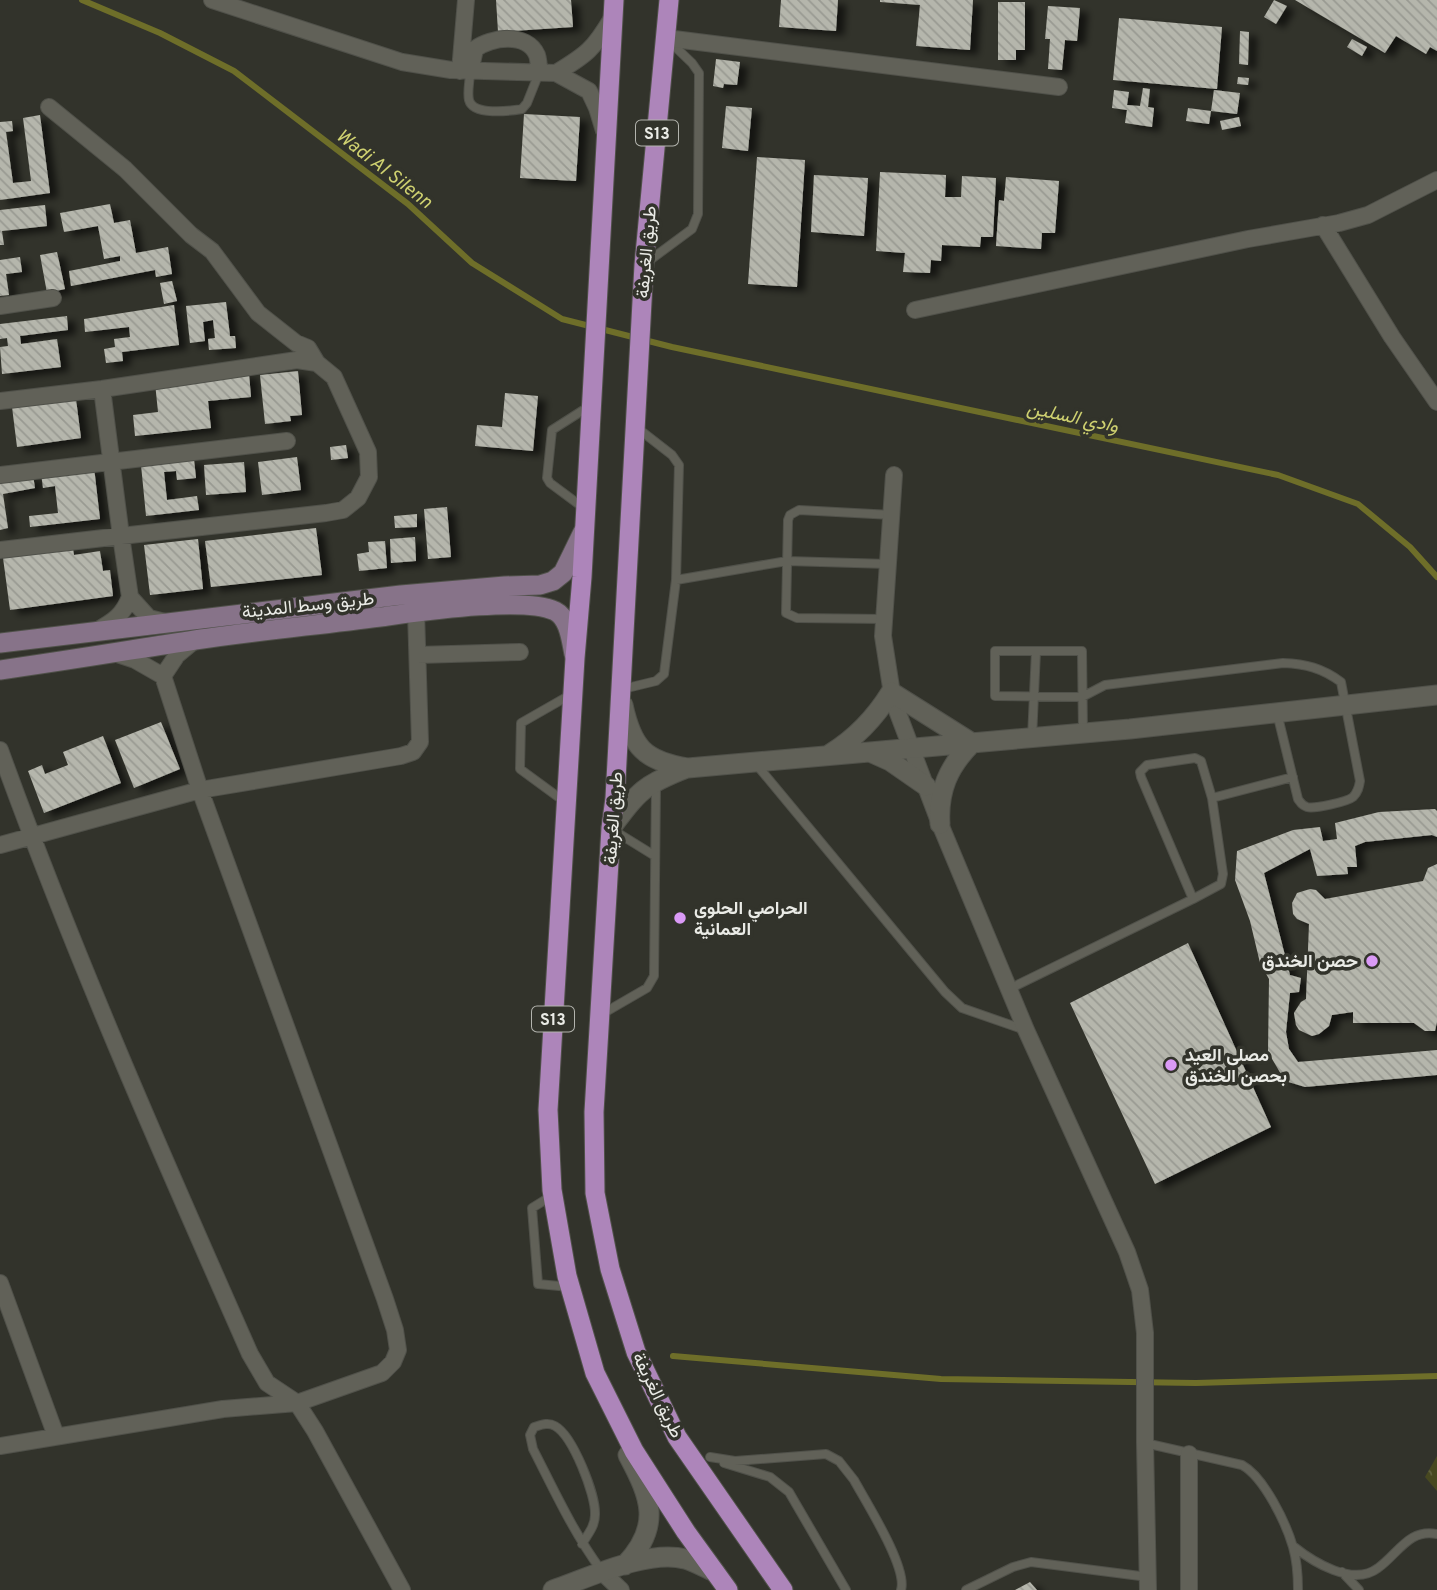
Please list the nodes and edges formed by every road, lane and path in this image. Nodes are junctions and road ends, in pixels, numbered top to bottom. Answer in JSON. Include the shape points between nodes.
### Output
{"nodes":[{"id":1,"x":212,"y":0,"type":"edge"},
{"id":2,"x":466,"y":0,"type":"edge"},
{"id":3,"x":669,"y":0,"type":"edge"},
{"id":4,"x":613,"y":9,"type":"edge"},
{"id":5,"x":666,"y":38,"type":"junction"},
{"id":6,"x":465,"y":71,"type":"junction"},
{"id":7,"x":539,"y":73,"type":"junction"},
{"id":8,"x":556,"y":73,"type":"junction"},
{"id":9,"x":1059,"y":87,"type":"dead end"},
{"id":10,"x":49,"y":107,"type":"dead end"},
{"id":11,"x":605,"y":137,"type":"junction"},
{"id":12,"x":1435,"y":185,"type":"edge"},
{"id":13,"x":1323,"y":225,"type":"junction"},
{"id":14,"x":644,"y":265,"type":"junction"},
{"id":15,"x":53,"y":298,"type":"dead end"},
{"id":16,"x":0,"y":306,"type":"edge"},
{"id":17,"x":915,"y":310,"type":"dead end"},
{"id":18,"x":317,"y":363,"type":"junction"},
{"id":19,"x":102,"y":389,"type":"junction"},
{"id":20,"x":0,"y":401,"type":"edge"},
{"id":21,"x":1437,"y":402,"type":"edge"},
{"id":22,"x":591,"y":406,"type":"junction"},
{"id":23,"x":635,"y":426,"type":"junction"},
{"id":24,"x":287,"y":441,"type":"dead end"},
{"id":25,"x":113,"y":463,"type":"junction"},
{"id":26,"x":0,"y":475,"type":"edge"},
{"id":27,"x":894,"y":475,"type":"dead end"},
{"id":28,"x":892,"y":515,"type":"junction"},
{"id":29,"x":585,"y":518,"type":"junction"},
{"id":30,"x":121,"y":536,"type":"junction"},
{"id":31,"x":0,"y":550,"type":"edge"},
{"id":32,"x":786,"y":561,"type":"junction"},
{"id":33,"x":888,"y":564,"type":"junction"},
{"id":34,"x":676,"y":580,"type":"junction"},
{"id":35,"x":130,"y":597,"type":"junction"},
{"id":36,"x":416,"y":612,"type":"junction"},
{"id":37,"x":884,"y":619,"type":"junction"},
{"id":38,"x":165,"y":622,"type":"junction"},
{"id":39,"x":98,"y":631,"type":"junction"},
{"id":40,"x":195,"y":640,"type":"junction"},
{"id":41,"x":0,"y":643,"type":"edge"},
{"id":42,"x":1036,"y":651,"type":"junction"},
{"id":43,"x":520,"y":652,"type":"dead end"},
{"id":44,"x":117,"y":654,"type":"junction"},
{"id":45,"x":418,"y":655,"type":"junction"},
{"id":46,"x":575,"y":657,"type":"junction"},
{"id":47,"x":0,"y":670,"type":"edge"},
{"id":48,"x":163,"y":676,"type":"junction"},
{"id":49,"x":620,"y":690,"type":"junction"},
{"id":50,"x":891,"y":692,"type":"junction"},
{"id":51,"x":573,"y":694,"type":"junction"},
{"id":52,"x":1437,"y":695,"type":"edge"},
{"id":53,"x":1034,"y":697,"type":"junction"},
{"id":54,"x":1082,"y":697,"type":"junction"},
{"id":55,"x":1346,"y":705,"type":"junction"},
{"id":56,"x":1277,"y":713,"type":"junction"},
{"id":57,"x":1083,"y":733,"type":"junction"},
{"id":58,"x":1032,"y":738,"type":"junction"},
{"id":59,"x":972,"y":743,"type":"junction"},
{"id":60,"x":913,"y":748,"type":"junction"},
{"id":61,"x":0,"y":750,"type":"edge"},
{"id":62,"x":870,"y":752,"type":"junction"},
{"id":63,"x":829,"y":755,"type":"junction"},
{"id":64,"x":754,"y":762,"type":"junction"},
{"id":65,"x":688,"y":768,"type":"junction"},
{"id":66,"x":1293,"y":777,"type":"junction"},
{"id":67,"x":656,"y":780,"type":"junction"},
{"id":68,"x":926,"y":786,"type":"junction"},
{"id":69,"x":200,"y":790,"type":"junction"},
{"id":70,"x":1212,"y":798,"type":"junction"},
{"id":71,"x":566,"y":803,"type":"junction"},
{"id":72,"x":940,"y":824,"type":"junction"},
{"id":73,"x":611,"y":828,"type":"junction"},
{"id":74,"x":31,"y":836,"type":"junction"},
{"id":75,"x":0,"y":845,"type":"edge"},
{"id":76,"x":655,"y":856,"type":"junction"},
{"id":77,"x":1193,"y":899,"type":"junction"},
{"id":78,"x":1009,"y":989,"type":"junction"},
{"id":79,"x":599,"y":1016,"type":"junction"},
{"id":80,"x":1026,"y":1030,"type":"junction"},
{"id":81,"x":553,"y":1195,"type":"junction"},
{"id":82,"x":0,"y":1283,"type":"edge"},
{"id":83,"x":570,"y":1287,"type":"junction"},
{"id":84,"x":596,"y":1373,"type":"junction"},
{"id":85,"x":297,"y":1403,"type":"junction"},
{"id":86,"x":1145,"y":1435,"type":"junction"},
{"id":87,"x":56,"y":1436,"type":"junction"},
{"id":88,"x":677,"y":1437,"type":"junction"},
{"id":89,"x":0,"y":1446,"type":"edge"},
{"id":90,"x":704,"y":1453,"type":"junction"},
{"id":91,"x":1189,"y":1454,"type":"junction"},
{"id":92,"x":1437,"y":1534,"type":"edge"},
{"id":93,"x":582,"y":1544,"type":"junction"},
{"id":94,"x":1293,"y":1546,"type":"junction"},
{"id":95,"x":625,"y":1566,"type":"junction"},
{"id":96,"x":715,"y":1572,"type":"junction"},
{"id":97,"x":1342,"y":1572,"type":"junction"},
{"id":98,"x":603,"y":1573,"type":"junction"},
{"id":99,"x":1148,"y":1583,"type":"edge"},
{"id":100,"x":402,"y":1590,"type":"edge"},
{"id":101,"x":553,"y":1590,"type":"edge"},
{"id":102,"x":621,"y":1590,"type":"edge"},
{"id":103,"x":728,"y":1590,"type":"edge"},
{"id":104,"x":783,"y":1590,"type":"edge"},
{"id":105,"x":846,"y":1590,"type":"edge"},
{"id":106,"x":901,"y":1590,"type":"edge"},
{"id":107,"x":966,"y":1590,"type":"edge"},
{"id":108,"x":1189,"y":1590,"type":"edge"},
{"id":109,"x":1298,"y":1590,"type":"edge"},
{"id":110,"x":1359,"y":1590,"type":"edge"}],
"edges":[{"from":1,"to":6,"type":"street","via":[[402,62]]},
{"from":2,"to":6,"type":"street"},
{"from":3,"to":5,"type":"main road","name":"طريق الغريفة","number":"S13"},
{"from":4,"to":8,"type":"street","via":[[598,43]]},
{"from":4,"to":11,"type":"main road","number":"S13"},
{"from":5,"to":9,"type":"street"},
{"from":5,"to":14,"type":"main road","name":"طريق الغريفة","number":"S13"},
{"from":5,"to":14,"type":"lane","via":[[699,73],[698,214],[692,229]]},
{"from":6,"to":7,"type":"street"},
{"from":6,"to":7,"type":"street","via":[[475,49],[484,42],[508,38],[535,51]]},
{"from":6,"to":7,"type":"lane","via":[[469,101],[482,111],[522,109]]},
{"from":7,"to":8,"type":"street"},
{"from":8,"to":11,"type":"street","via":[[589,91]]},
{"from":10,"to":18,"type":"street","via":[[125,169],[212,251],[258,313],[308,348]]},
{"from":11,"to":22,"type":"main road","number":"S13"},
{"from":12,"to":13,"type":"street","via":[[1368,215]]},
{"from":13,"to":17,"type":"street"},
{"from":13,"to":21,"type":"street"},
{"from":14,"to":23,"type":"main road","name":"طريق الغريفة","number":"S13"},
{"from":15,"to":16,"type":"street"},
{"from":18,"to":19,"type":"street","via":[[297,360]]},
{"from":18,"to":30,"type":"street","via":[[334,377],[368,452],[369,477],[358,498],[343,510],[326,513]]},
{"from":19,"to":20,"type":"street"},
{"from":19,"to":25,"type":"street"},
{"from":22,"to":29,"type":"main road","number":"S13"},
{"from":22,"to":29,"type":"lane","via":[[552,430],[547,473],[550,483]]},
{"from":23,"to":34,"type":"lane","via":[[679,465]]},
{"from":23,"to":49,"type":"main road","name":"طريق الغريفة","number":"S13"},
{"from":24,"to":25,"type":"street"},
{"from":25,"to":26,"type":"street"},
{"from":25,"to":30,"type":"street"},
{"from":27,"to":28,"type":"street"},
{"from":28,"to":32,"type":"lane","via":[[794,511],[788,520]]},
{"from":28,"to":33,"type":"street"},
{"from":29,"to":38,"type":"main road","name":"طريق وسط المدينة","via":[[563,573],[540,585],[401,595]]},
{"from":29,"to":46,"type":"main road","number":"S13"},
{"from":30,"to":31,"type":"street"},
{"from":30,"to":35,"type":"street"},
{"from":32,"to":33,"type":"lane"},
{"from":32,"to":34,"type":"lane"},
{"from":32,"to":37,"type":"lane","via":[[785,606],[791,617]]},
{"from":33,"to":37,"type":"street"},
{"from":34,"to":49,"type":"lane","via":[[664,674],[656,681]]},
{"from":35,"to":38,"type":"street","via":[[149,618]]},
{"from":35,"to":39,"type":"street","via":[[117,619]]},
{"from":36,"to":40,"type":"main road","name":"طريق وسط المدينة"},
{"from":36,"to":45,"type":"street"},
{"from":36,"to":46,"type":"main road","name":"طريق وسط المدينة","via":[[508,606],[556,611],[564,618]]},
{"from":37,"to":50,"type":"street"},
{"from":38,"to":39,"type":"main road","name":"طريق وسط المدينة"},
{"from":39,"to":41,"type":"main road","name":"طريق وسط المدينة"},
{"from":40,"to":44,"type":"main road","name":"طريق وسط المدينة"},
{"from":40,"to":48,"type":"street"},
{"from":42,"to":53,"type":"lane"},
{"from":42,"to":53,"type":"lane","via":[[995,651],[995,696]]},
{"from":42,"to":54,"type":"lane","via":[[1082,651]]},
{"from":43,"to":45,"type":"street"},
{"from":44,"to":47,"type":"main road","name":"طريق وسط المدينة"},
{"from":44,"to":48,"type":"street"},
{"from":45,"to":69,"type":"street","via":[[420,742],[413,751]]},
{"from":46,"to":51,"type":"main road","number":"S13"},
{"from":48,"to":69,"type":"street"},
{"from":49,"to":65,"type":"street","via":[[629,731],[640,748],[654,760]]},
{"from":49,"to":73,"type":"main road","name":"طريق الغريفة","number":"S13"},
{"from":50,"to":59,"type":"street"},
{"from":50,"to":60,"type":"street"},
{"from":50,"to":63,"type":"street","via":[[864,728]]},
{"from":51,"to":71,"type":"main road","number":"S13"},
{"from":51,"to":71,"type":"lane","via":[[521,723],[520,769]]},
{"from":52,"to":55,"type":"street"},
{"from":53,"to":54,"type":"lane"},
{"from":53,"to":58,"type":"lane"},
{"from":54,"to":55,"type":"lane","via":[[1105,685],[1283,663],[1324,670],[1340,682]]},
{"from":54,"to":57,"type":"lane"},
{"from":55,"to":56,"type":"street"},
{"from":55,"to":66,"type":"lane","via":[[1360,781],[1354,796],[1306,807],[1298,799]]},
{"from":56,"to":57,"type":"street"},
{"from":56,"to":66,"type":"lane"},
{"from":57,"to":58,"type":"street"},
{"from":58,"to":59,"type":"street"},
{"from":59,"to":60,"type":"street"},
{"from":59,"to":72,"type":"street","via":[[949,771],[942,788]]},
{"from":60,"to":62,"type":"street"},
{"from":60,"to":68,"type":"street"},
{"from":61,"to":74,"type":"street"},
{"from":62,"to":63,"type":"street"},
{"from":62,"to":68,"type":"street"},
{"from":63,"to":64,"type":"street"},
{"from":64,"to":65,"type":"street"},
{"from":64,"to":80,"type":"lane","via":[[945,992],[962,1008]]},
{"from":65,"to":67,"type":"street"},
{"from":66,"to":70,"type":"lane"},
{"from":67,"to":73,"type":"street","via":[[641,790]]},
{"from":67,"to":76,"type":"lane"},
{"from":68,"to":72,"type":"street"},
{"from":69,"to":74,"type":"street"},
{"from":69,"to":85,"type":"street","via":[[396,1330],[398,1350],[382,1373]]},
{"from":70,"to":77,"type":"lane","via":[[1223,879]]},
{"from":70,"to":77,"type":"lane","via":[[1198,759],[1147,765],[1140,772]]},
{"from":71,"to":81,"type":"main road","number":"S13","via":[[548,1110]]},
{"from":72,"to":78,"type":"street"},
{"from":73,"to":76,"type":"lane"},
{"from":73,"to":79,"type":"main road","name":"طريق الغريفة","number":"S13"},
{"from":74,"to":75,"type":"street"},
{"from":74,"to":85,"type":"street","via":[[156,1142],[250,1354],[267,1383]]},
{"from":76,"to":79,"type":"lane","via":[[654,976],[647,988]]},
{"from":77,"to":78,"type":"lane"},
{"from":78,"to":80,"type":"street"},
{"from":79,"to":88,"type":"main road","name":"طريق الغريفة","number":"S13","via":[[595,1193],[610,1269],[636,1352]]},
{"from":80,"to":86,"type":"street","via":[[1127,1252],[1139,1290],[1145,1334]]},
{"from":81,"to":83,"type":"main road","number":"S13"},
{"from":81,"to":83,"type":"lane","via":[[532,1208],[538,1284]]},
{"from":82,"to":87,"type":"street"},
{"from":83,"to":84,"type":"main road","number":"S13"},
{"from":84,"to":95,"type":"street","via":[[608,1418],[648,1494],[647,1534]]},
{"from":84,"to":96,"type":"main road","number":"S13","via":[[634,1451]]},
{"from":85,"to":87,"type":"street","via":[[223,1409]]},
{"from":85,"to":100,"type":"street"},
{"from":86,"to":91,"type":"lane"},
{"from":86,"to":99,"type":"street"},
{"from":87,"to":89,"type":"street"},
{"from":88,"to":90,"type":"lane"},
{"from":88,"to":104,"type":"main road","name":"طريق الغريفة","number":"S13"},
{"from":90,"to":105,"type":"lane","via":[[779,1482]]},
{"from":90,"to":106,"type":"lane","via":[[735,1461],[831,1455],[848,1470],[900,1567]]},
{"from":91,"to":94,"type":"lane","via":[[1242,1465],[1255,1474]]},
{"from":91,"to":108,"type":"street"},
{"from":92,"to":97,"type":"lane","via":[[1412,1537],[1369,1573]]},
{"from":93,"to":93,"type":"lane","via":[[594,1526],[595,1504],[581,1466],[555,1426],[534,1427],[530,1435],[533,1449]]},
{"from":93,"to":98,"type":"lane"},
{"from":94,"to":97,"type":"lane","via":[[1313,1562]]},
{"from":94,"to":109,"type":"lane"},
{"from":95,"to":96,"type":"street","via":[[669,1557]]},
{"from":95,"to":98,"type":"street"},
{"from":96,"to":103,"type":"main road","number":"S13"},
{"from":97,"to":110,"type":"lane"},
{"from":98,"to":101,"type":"street"},
{"from":98,"to":102,"type":"street"},
{"from":99,"to":107,"type":"lane","via":[[1031,1562]]}]}
